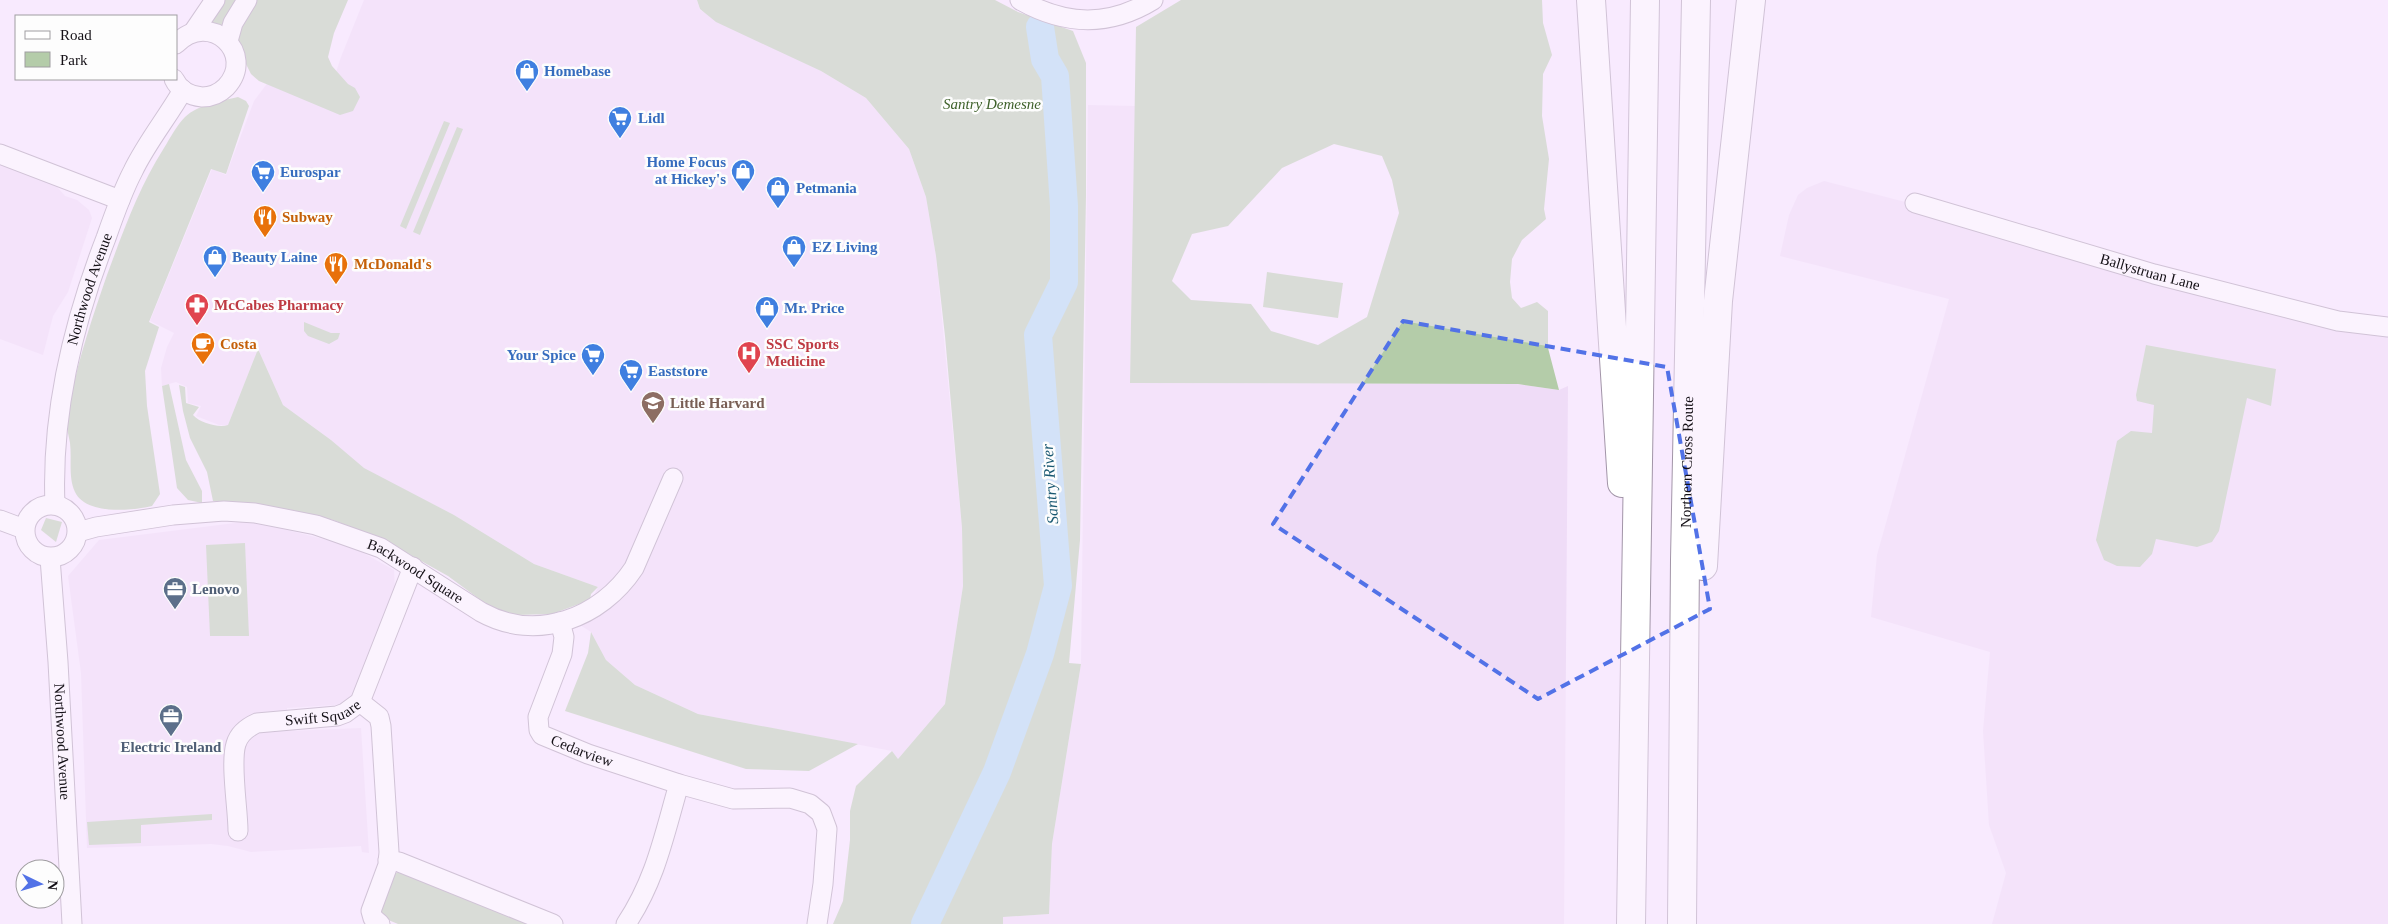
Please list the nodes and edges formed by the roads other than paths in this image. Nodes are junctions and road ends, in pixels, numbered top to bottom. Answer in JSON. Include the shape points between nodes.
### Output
{"nodes":[{"id":1,"x":215,"y":0,"type":"edge"},
{"id":2,"x":246,"y":0,"type":"edge"},
{"id":3,"x":1154,"y":0,"type":"edge"},
{"id":4,"x":1592,"y":0,"type":"edge"},
{"id":5,"x":1645,"y":0,"type":"edge"},
{"id":6,"x":1696,"y":0,"type":"edge"},
{"id":7,"x":1751,"y":0,"type":"edge"},
{"id":8,"x":1024,"y":2,"type":"edge"},
{"id":9,"x":194,"y":31,"type":"junction"},
{"id":10,"x":228,"y":41,"type":"junction"},
{"id":11,"x":178,"y":42,"type":"edge"},
{"id":12,"x":178,"y":85,"type":"edge"},
{"id":13,"x":0,"y":154,"type":"edge"},
{"id":14,"x":120,"y":200,"type":"junction"},
{"id":15,"x":1915,"y":203,"type":"dead end"},
{"id":16,"x":2388,"y":327,"type":"edge"},
{"id":17,"x":673,"y":478,"type":"dead end"},
{"id":18,"x":55,"y":505,"type":"junction"},
{"id":19,"x":0,"y":520,"type":"edge"},
{"id":20,"x":24,"y":529,"type":"junction"},
{"id":21,"x":78,"y":532,"type":"junction"},
{"id":22,"x":50,"y":558,"type":"junction"},
{"id":23,"x":413,"y":567,"type":"junction"},
{"id":24,"x":560,"y":622,"type":"junction"},
{"id":25,"x":1635,"y":694,"type":"junction"},
{"id":26,"x":360,"y":702,"type":"junction"},
{"id":27,"x":679,"y":784,"type":"junction"},
{"id":28,"x":238,"y":831,"type":"dead end"},
{"id":29,"x":388,"y":860,"type":"junction"},
{"id":30,"x":1683,"y":887,"type":"junction"},
{"id":31,"x":72,"y":924,"type":"edge"},
{"id":32,"x":380,"y":924,"type":"edge"},
{"id":33,"x":553,"y":924,"type":"edge"},
{"id":34,"x":626,"y":924,"type":"edge"},
{"id":35,"x":817,"y":924,"type":"edge"},
{"id":36,"x":1632,"y":924,"type":"edge"},
{"id":37,"x":1682,"y":924,"type":"edge"}],
"edges":[{"from":1,"to":9,"type":"street"},
{"from":2,"to":10,"type":"street","via":[[233,23]]},
{"from":3,"to":8,"type":"street","via":[[1107,20],[1050,14]]},
{"from":4,"to":25,"type":"highway"},
{"from":5,"to":25,"type":"highway"},
{"from":6,"to":30,"type":"highway","name":"Northern Cross Route","via":[[1685,560]]},
{"from":7,"to":30,"type":"highway","via":[[1718,301]]},
{"from":9,"to":10,"type":"street","via":[[212,31]]},
{"from":9,"to":11,"type":"street"},
{"from":10,"to":12,"type":"street","via":[[236,60],[232,80],[225,89],[204,97],[193,96]]},
{"from":12,"to":14,"type":"street","name":"Northwood Avenue"},
{"from":13,"to":14,"type":"street"},
{"from":14,"to":18,"type":"street","name":"Northwood Avenue","via":[[93,270],[68,358],[57,431]]},
{"from":15,"to":16,"type":"street","name":"Ballystruan Lane","via":[[2154,274],[2338,321]]},
{"from":17,"to":24,"type":"street","name":"Backwood Square","via":[[625,582],[590,611]]},
{"from":18,"to":20,"type":"street","via":[[44,505],[34,510]]},
{"from":18,"to":21,"type":"street","via":[[71,514]]},
{"from":19,"to":20,"type":"street"},
{"from":20,"to":22,"type":"street","via":[[30,548],[38,555]]},
{"from":21,"to":22,"type":"street","via":[[66,554]]},
{"from":21,"to":23,"type":"street","name":"Backwood Square","via":[[172,514],[256,513],[316,525],[381,548]]},
{"from":22,"to":31,"type":"street","name":"Northwood Avenue"},
{"from":23,"to":24,"type":"street","name":"Backwood Square","via":[[498,620],[526,624]]},
{"from":23,"to":26,"type":"street","name":"Swift Square"},
{"from":24,"to":27,"type":"street","name":"Cedarview","via":[[564,645],[538,718],[542,735]]},
{"from":25,"to":36,"type":"highway"},
{"from":26,"to":28,"type":"street","name":"Swift Square","via":[[338,716],[265,721],[250,726],[242,734],[234,752]]},
{"from":26,"to":29,"type":"street","via":[[379,716],[381,726]]},
{"from":27,"to":34,"type":"street","via":[[653,876]]},
{"from":27,"to":35,"type":"street","name":"Cedarview","via":[[740,799],[790,798],[816,808],[825,819],[828,842]]},
{"from":29,"to":32,"type":"street","via":[[372,911],[373,918]]},
{"from":29,"to":33,"type":"street"},
{"from":30,"to":37,"type":"highway","name":"Northern Cross Route"}]}
